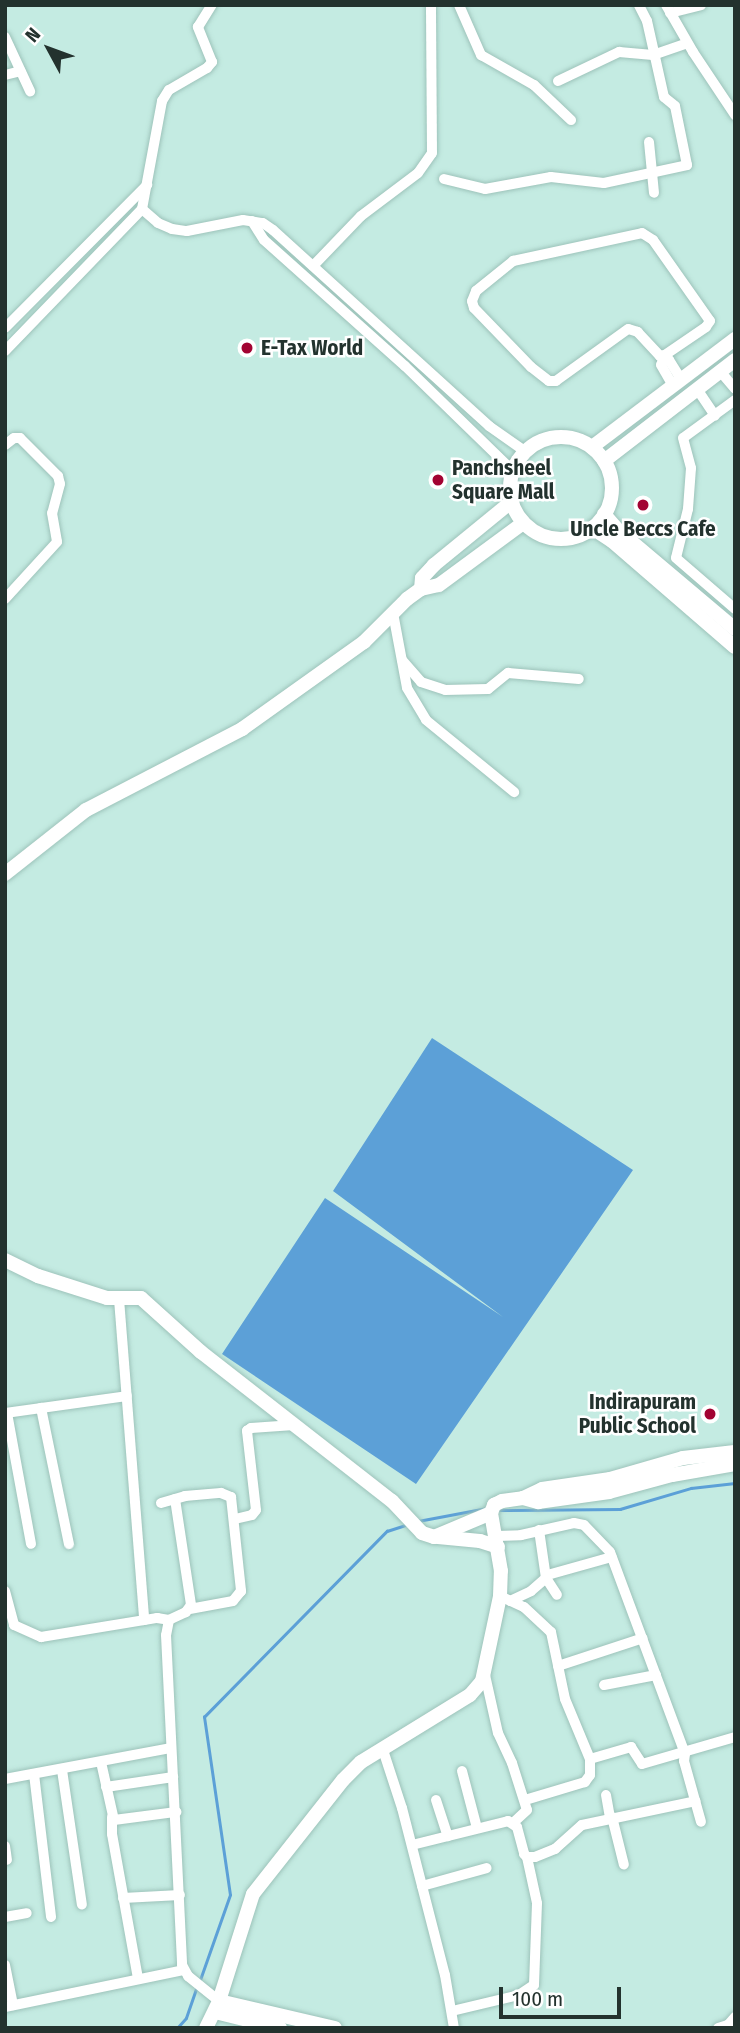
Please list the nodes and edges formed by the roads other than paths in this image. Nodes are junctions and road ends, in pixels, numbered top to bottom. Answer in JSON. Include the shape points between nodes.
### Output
{"nodes":[{"id":1,"x":212,"y":5,"type":"edge"},
{"id":2,"x":431,"y":5,"type":"edge"},
{"id":3,"x":459,"y":5,"type":"edge"},
{"id":4,"x":639,"y":5,"type":"edge"},
{"id":5,"x":701,"y":5,"type":"edge"},
{"id":6,"x":668,"y":9,"type":"edge"},
{"id":7,"x":5,"y":37,"type":"edge"},
{"id":8,"x":687,"y":43,"type":"junction"},
{"id":9,"x":9,"y":54,"type":"edge"},
{"id":10,"x":653,"y":55,"type":"junction"},
{"id":11,"x":20,"y":71,"type":"junction"},
{"id":12,"x":5,"y":75,"type":"edge"},
{"id":13,"x":558,"y":81,"type":"dead end"},
{"id":14,"x":30,"y":91,"type":"dead end"},
{"id":15,"x":735,"y":114,"type":"edge"},
{"id":16,"x":571,"y":120,"type":"dead end"},
{"id":17,"x":649,"y":142,"type":"dead end"},
{"id":18,"x":652,"y":172,"type":"junction"},
{"id":19,"x":444,"y":179,"type":"dead end"},
{"id":20,"x":148,"y":185,"type":"junction"},
{"id":21,"x":653,"y":194,"type":"dead end"},
{"id":22,"x":142,"y":209,"type":"junction"},
{"id":23,"x":252,"y":221,"type":"junction"},
{"id":24,"x":317,"y":270,"type":"junction"},
{"id":25,"x":313,"y":282,"type":"junction"},
{"id":26,"x":5,"y":328,"type":"edge"},
{"id":27,"x":735,"y":339,"type":"edge"},
{"id":28,"x":5,"y":351,"type":"edge"},
{"id":29,"x":662,"y":358,"type":"junction"},
{"id":30,"x":735,"y":360,"type":"edge"},
{"id":31,"x":720,"y":371,"type":"junction"},
{"id":32,"x":677,"y":383,"type":"junction"},
{"id":33,"x":696,"y":389,"type":"junction"},
{"id":34,"x":735,"y":389,"type":"edge"},
{"id":35,"x":734,"y":401,"type":"edge"},
{"id":36,"x":715,"y":416,"type":"junction"},
{"id":37,"x":489,"y":426,"type":"junction"},
{"id":38,"x":479,"y":437,"type":"junction"},
{"id":39,"x":5,"y":445,"type":"edge"},
{"id":40,"x":592,"y":447,"type":"junction"},
{"id":41,"x":526,"y":452,"type":"junction"},
{"id":42,"x":604,"y":461,"type":"junction"},
{"id":43,"x":513,"y":471,"type":"junction"},
{"id":44,"x":511,"y":502,"type":"junction"},
{"id":45,"x":604,"y":514,"type":"junction"},
{"id":46,"x":523,"y":523,"type":"junction"},
{"id":47,"x":592,"y":528,"type":"junction"},
{"id":48,"x":421,"y":589,"type":"junction"},
{"id":49,"x":5,"y":599,"type":"edge"},
{"id":50,"x":731,"y":606,"type":"edge"},
{"id":51,"x":393,"y":613,"type":"junction"},
{"id":52,"x":718,"y":614,"type":"junction"},
{"id":53,"x":733,"y":637,"type":"edge"},
{"id":54,"x":401,"y":660,"type":"junction"},
{"id":55,"x":579,"y":678,"type":"dead end"},
{"id":56,"x":514,"y":792,"type":"dead end"},
{"id":57,"x":5,"y":874,"type":"edge"},
{"id":58,"x":5,"y":1260,"type":"edge"},
{"id":59,"x":119,"y":1299,"type":"junction"},
{"id":60,"x":127,"y":1396,"type":"junction"},
{"id":61,"x":41,"y":1408,"type":"junction"},
{"id":62,"x":6,"y":1413,"type":"edge"},
{"id":63,"x":294,"y":1425,"type":"junction"},
{"id":64,"x":735,"y":1452,"type":"edge"},
{"id":65,"x":735,"y":1464,"type":"edge"},
{"id":66,"x":523,"y":1498,"type":"junction"},
{"id":67,"x":175,"y":1499,"type":"junction"},
{"id":68,"x":161,"y":1503,"type":"dead end"},
{"id":69,"x":492,"y":1509,"type":"junction"},
{"id":70,"x":235,"y":1518,"type":"junction"},
{"id":71,"x":539,"y":1530,"type":"junction"},
{"id":72,"x":434,"y":1536,"type":"junction"},
{"id":73,"x":498,"y":1541,"type":"junction"},
{"id":74,"x":31,"y":1544,"type":"dead end"},
{"id":75,"x":69,"y":1544,"type":"dead end"},
{"id":76,"x":612,"y":1557,"type":"junction"},
{"id":77,"x":549,"y":1576,"type":"junction"},
{"id":78,"x":5,"y":1591,"type":"edge"},
{"id":79,"x":557,"y":1595,"type":"dead end"},
{"id":80,"x":505,"y":1598,"type":"junction"},
{"id":81,"x":190,"y":1609,"type":"junction"},
{"id":82,"x":144,"y":1620,"type":"junction"},
{"id":83,"x":169,"y":1620,"type":"junction"},
{"id":84,"x":643,"y":1639,"type":"junction"},
{"id":85,"x":558,"y":1666,"type":"junction"},
{"id":86,"x":485,"y":1674,"type":"junction"},
{"id":87,"x":656,"y":1675,"type":"junction"},
{"id":88,"x":604,"y":1685,"type":"dead end"},
{"id":89,"x":735,"y":1737,"type":"edge"},
{"id":90,"x":170,"y":1748,"type":"junction"},
{"id":91,"x":383,"y":1750,"type":"junction"},
{"id":92,"x":685,"y":1754,"type":"junction"},
{"id":93,"x":590,"y":1759,"type":"junction"},
{"id":94,"x":101,"y":1762,"type":"junction"},
{"id":95,"x":62,"y":1770,"type":"junction"},
{"id":96,"x":462,"y":1771,"type":"dead end"},
{"id":97,"x":34,"y":1774,"type":"junction"},
{"id":98,"x":173,"y":1777,"type":"junction"},
{"id":99,"x":5,"y":1779,"type":"edge"},
{"id":100,"x":106,"y":1787,"type":"junction"},
{"id":101,"x":606,"y":1796,"type":"dead end"},
{"id":102,"x":436,"y":1800,"type":"dead end"},
{"id":103,"x":525,"y":1800,"type":"junction"},
{"id":104,"x":696,"y":1801,"type":"junction"},
{"id":105,"x":176,"y":1812,"type":"junction"},
{"id":106,"x":112,"y":1817,"type":"junction"},
{"id":107,"x":611,"y":1818,"type":"junction"},
{"id":108,"x":701,"y":1822,"type":"dead end"},
{"id":109,"x":513,"y":1823,"type":"junction"},
{"id":110,"x":477,"y":1828,"type":"junction"},
{"id":111,"x":448,"y":1836,"type":"junction"},
{"id":112,"x":412,"y":1845,"type":"junction"},
{"id":113,"x":5,"y":1846,"type":"edge"},
{"id":114,"x":527,"y":1857,"type":"junction"},
{"id":115,"x":7,"y":1860,"type":"edge"},
{"id":116,"x":624,"y":1865,"type":"dead end"},
{"id":117,"x":487,"y":1868,"type":"dead end"},
{"id":118,"x":422,"y":1886,"type":"junction"},
{"id":119,"x":180,"y":1895,"type":"junction"},
{"id":120,"x":123,"y":1898,"type":"junction"},
{"id":121,"x":82,"y":1905,"type":"dead end"},
{"id":122,"x":27,"y":1913,"type":"dead end"},
{"id":123,"x":5,"y":1917,"type":"edge"},
{"id":124,"x":51,"y":1917,"type":"dead end"},
{"id":125,"x":5,"y":1965,"type":"edge"},
{"id":126,"x":185,"y":1973,"type":"junction"},
{"id":127,"x":138,"y":1978,"type":"junction"},
{"id":128,"x":7,"y":1985,"type":"edge"},
{"id":129,"x":214,"y":2003,"type":"junction"},
{"id":130,"x":9,"y":2006,"type":"edge"},
{"id":131,"x":452,"y":2011,"type":"junction"},
{"id":132,"x":206,"y":2028,"type":"edge"},
{"id":133,"x":280,"y":2028,"type":"edge"},
{"id":134,"x":335,"y":2028,"type":"edge"},
{"id":135,"x":454,"y":2028,"type":"edge"}],
"edges":[{"from":1,"to":20,"type":"street","via":[[198,27],[212,62],[169,90],[162,101]]},
{"from":2,"to":24,"type":"street","via":[[432,153],[418,173],[361,216]]},
{"from":3,"to":16,"type":"street","via":[[481,55],[534,85]]},
{"from":4,"to":10,"type":"street"},
{"from":5,"to":6,"type":"street"},
{"from":6,"to":8,"type":"street"},
{"from":7,"to":9,"type":"street"},
{"from":8,"to":10,"type":"street"},
{"from":8,"to":15,"type":"street"},
{"from":9,"to":11,"type":"street"},
{"from":10,"to":13,"type":"street","via":[[619,52]]},
{"from":10,"to":18,"type":"street","via":[[664,97],[675,106],[687,164]]},
{"from":11,"to":12,"type":"street"},
{"from":11,"to":14,"type":"street"},
{"from":17,"to":18,"type":"street"},
{"from":18,"to":19,"type":"street","via":[[604,183],[551,177],[485,189]]},
{"from":18,"to":21,"type":"street"},
{"from":20,"to":22,"type":"street"},
{"from":20,"to":26,"type":"street"},
{"from":22,"to":23,"type":"street","via":[[158,223],[187,232],[229,221]]},
{"from":22,"to":28,"type":"street"},
{"from":23,"to":24,"type":"street","via":[[273,230]]},
{"from":23,"to":25,"type":"street","via":[[264,240]]},
{"from":24,"to":25,"type":"street"},
{"from":24,"to":37,"type":"street"},
{"from":25,"to":38,"type":"street"},
{"from":27,"to":32,"type":"street"},
{"from":29,"to":29,"type":"street","via":[[638,332],[628,329],[556,381],[549,381],[474,308],[472,296],[513,261],[646,234],[710,321]]},
{"from":29,"to":32,"type":"street","via":[[662,365]]},
{"from":30,"to":31,"type":"street"},
{"from":31,"to":33,"type":"street"},
{"from":31,"to":34,"type":"street"},
{"from":32,"to":40,"type":"street"},
{"from":33,"to":36,"type":"street"},
{"from":33,"to":42,"type":"street"},
{"from":35,"to":36,"type":"street"},
{"from":36,"to":50,"type":"street","via":[[683,438],[691,468],[688,509],[676,558]]},
{"from":37,"to":38,"type":"street"},
{"from":37,"to":41,"type":"street"},
{"from":38,"to":43,"type":"street"},
{"from":39,"to":49,"type":"street","via":[[20,438],[58,476],[60,484],[52,513],[57,542]]},
{"from":40,"to":41,"type":"street","via":[[558,437]]},
{"from":40,"to":42,"type":"street"},
{"from":41,"to":43,"type":"street"},
{"from":42,"to":45,"type":"street","via":[[612,484]]},
{"from":43,"to":44,"type":"street"},
{"from":44,"to":46,"type":"street"},
{"from":44,"to":48,"type":"street","via":[[433,565],[422,578]]},
{"from":45,"to":47,"type":"street"},
{"from":45,"to":52,"type":"street"},
{"from":46,"to":47,"type":"street","via":[[557,539]]},
{"from":46,"to":48,"type":"street","via":[[439,585]]},
{"from":47,"to":53,"type":"street"},
{"from":48,"to":51,"type":"street"},
{"from":50,"to":52,"type":"street"},
{"from":51,"to":54,"type":"street"},
{"from":51,"to":57,"type":"street","via":[[364,642],[242,729],[86,810]]},
{"from":52,"to":53,"type":"street"},
{"from":54,"to":55,"type":"street","via":[[421,682],[445,690],[488,689],[508,673]]},
{"from":54,"to":56,"type":"street","via":[[407,688],[426,720]]},
{"from":58,"to":59,"type":"street","via":[[38,1276]]},
{"from":59,"to":60,"type":"street"},
{"from":59,"to":63,"type":"street","via":[[141,1298]]},
{"from":60,"to":61,"type":"street"},
{"from":60,"to":82,"type":"street"},
{"from":61,"to":62,"type":"street"},
{"from":61,"to":75,"type":"street"},
{"from":62,"to":74,"type":"street"},
{"from":63,"to":70,"type":"street","via":[[247,1431],[256,1510]]},
{"from":63,"to":72,"type":"street","via":[[419,1531]]},
{"from":64,"to":66,"type":"street","via":[[683,1458],[610,1479],[542,1489]]},
{"from":65,"to":66,"type":"street","via":[[597,1494],[538,1502]]},
{"from":66,"to":69,"type":"street"},
{"from":67,"to":68,"type":"street"},
{"from":67,"to":70,"type":"street","via":[[226,1494],[231,1497]]},
{"from":67,"to":81,"type":"street"},
{"from":69,"to":72,"type":"street"},
{"from":69,"to":73,"type":"street"},
{"from":70,"to":81,"type":"street","via":[[239,1596]]},
{"from":71,"to":73,"type":"street"},
{"from":71,"to":76,"type":"street","via":[[564,1523],[584,1525]]},
{"from":71,"to":77,"type":"street"},
{"from":72,"to":73,"type":"street"},
{"from":73,"to":80,"type":"street"},
{"from":76,"to":77,"type":"street"},
{"from":76,"to":84,"type":"street"},
{"from":77,"to":79,"type":"street"},
{"from":77,"to":80,"type":"street","via":[[531,1591]]},
{"from":78,"to":82,"type":"street","via":[[14,1625],[41,1637]]},
{"from":80,"to":85,"type":"street","via":[[547,1626]]},
{"from":80,"to":86,"type":"street"},
{"from":81,"to":83,"type":"street"},
{"from":82,"to":83,"type":"street"},
{"from":83,"to":90,"type":"street"},
{"from":84,"to":85,"type":"street"},
{"from":84,"to":87,"type":"street"},
{"from":85,"to":93,"type":"street","via":[[565,1699]]},
{"from":86,"to":91,"type":"street","via":[[470,1695]]},
{"from":86,"to":103,"type":"street","via":[[498,1734]]},
{"from":87,"to":88,"type":"street"},
{"from":87,"to":92,"type":"street"},
{"from":89,"to":92,"type":"street"},
{"from":90,"to":94,"type":"street"},
{"from":90,"to":98,"type":"street"},
{"from":91,"to":112,"type":"street"},
{"from":91,"to":129,"type":"street","via":[[342,1780],[253,1894]]},
{"from":92,"to":93,"type":"street","via":[[642,1764],[631,1747]]},
{"from":92,"to":104,"type":"street"},
{"from":93,"to":103,"type":"street","via":[[585,1782]]},
{"from":94,"to":95,"type":"street"},
{"from":94,"to":100,"type":"street"},
{"from":95,"to":97,"type":"street"},
{"from":95,"to":121,"type":"street"},
{"from":96,"to":110,"type":"street"},
{"from":97,"to":99,"type":"street"},
{"from":97,"to":124,"type":"street"},
{"from":98,"to":100,"type":"street"},
{"from":98,"to":105,"type":"street"},
{"from":100,"to":106,"type":"street"},
{"from":101,"to":107,"type":"street"},
{"from":102,"to":111,"type":"street"},
{"from":103,"to":109,"type":"street","via":[[525,1813]]},
{"from":104,"to":107,"type":"street"},
{"from":104,"to":108,"type":"street"},
{"from":105,"to":106,"type":"street"},
{"from":105,"to":119,"type":"street"},
{"from":106,"to":120,"type":"street"},
{"from":107,"to":114,"type":"street","via":[[582,1825],[555,1849]]},
{"from":107,"to":116,"type":"street"},
{"from":109,"to":110,"type":"street"},
{"from":109,"to":114,"type":"street"},
{"from":110,"to":111,"type":"street"},
{"from":111,"to":112,"type":"street"},
{"from":112,"to":118,"type":"street"},
{"from":113,"to":115,"type":"street"},
{"from":114,"to":131,"type":"street","via":[[537,1903],[534,1986],[519,1995]]},
{"from":117,"to":118,"type":"street"},
{"from":118,"to":131,"type":"street"},
{"from":119,"to":120,"type":"street"},
{"from":119,"to":126,"type":"street"},
{"from":120,"to":127,"type":"street"},
{"from":122,"to":123,"type":"street"},
{"from":125,"to":128,"type":"street"},
{"from":126,"to":127,"type":"street"},
{"from":126,"to":129,"type":"street"},
{"from":127,"to":130,"type":"street"},
{"from":128,"to":130,"type":"street"},
{"from":129,"to":132,"type":"street"},
{"from":129,"to":133,"type":"street"},
{"from":129,"to":134,"type":"street"},
{"from":131,"to":135,"type":"street"}]}
